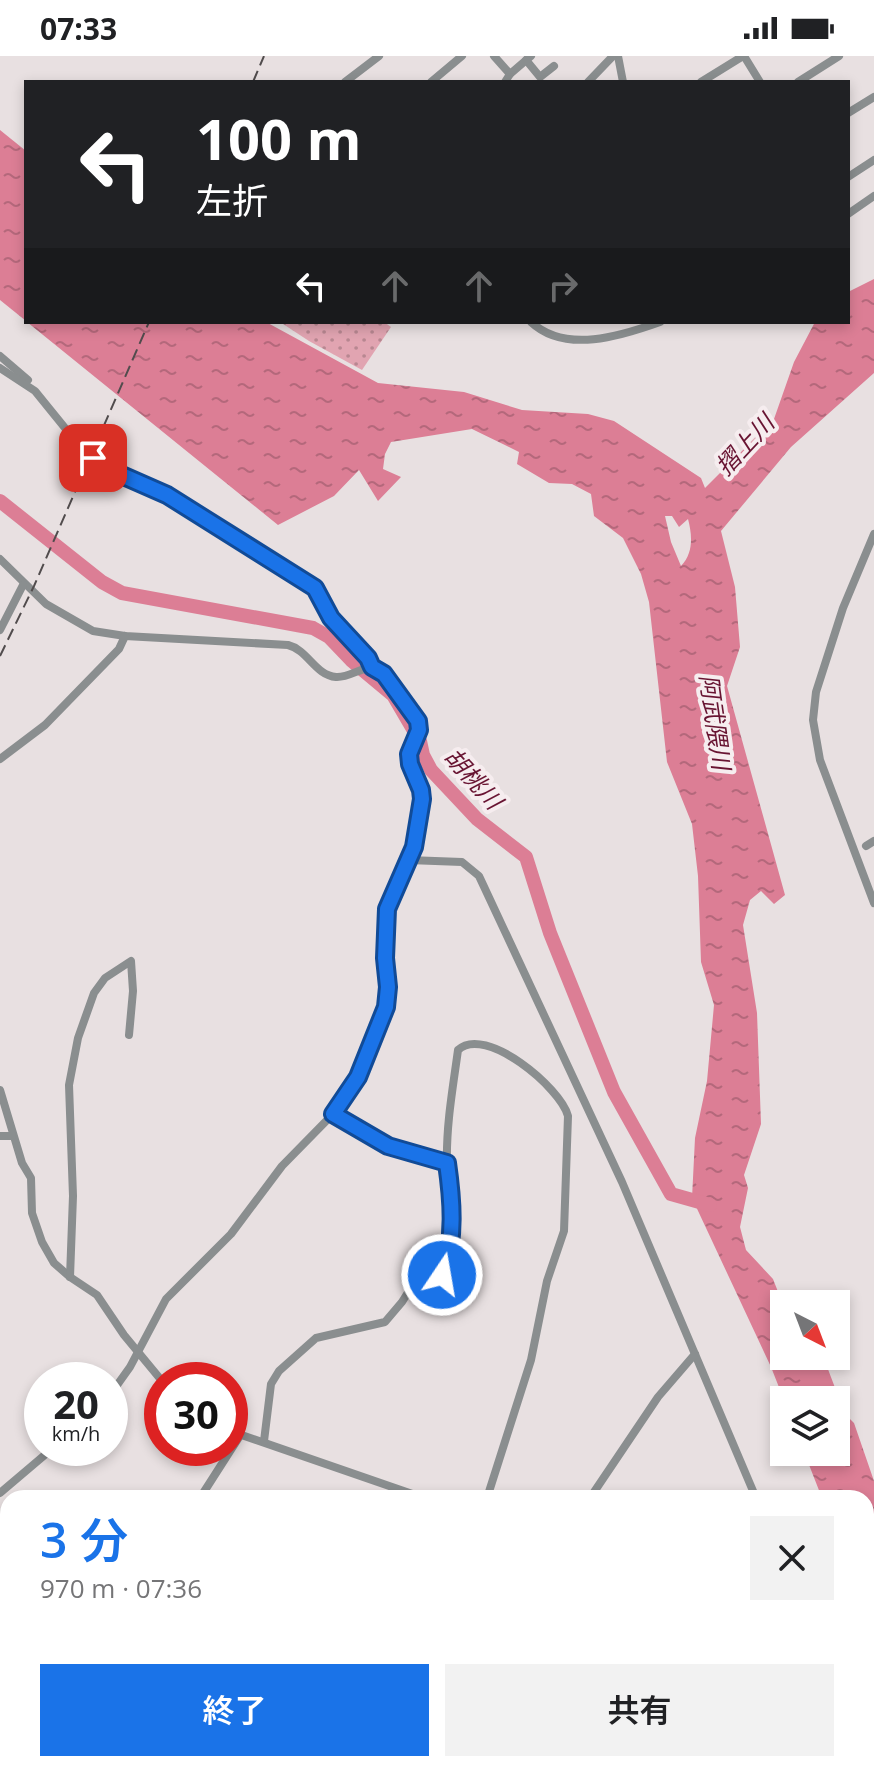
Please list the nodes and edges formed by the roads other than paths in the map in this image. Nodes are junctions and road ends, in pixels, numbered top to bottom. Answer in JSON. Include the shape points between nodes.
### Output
{"nodes":[{"id":1,"x":377,"y":56,"type":"edge"},
{"id":2,"x":462,"y":56,"type":"edge"},
{"id":3,"x":494,"y":56,"type":"edge"},
{"id":4,"x":615,"y":56,"type":"edge"},
{"id":5,"x":744,"y":56,"type":"edge"},
{"id":6,"x":839,"y":56,"type":"edge"},
{"id":7,"x":525,"y":59,"type":"edge"},
{"id":8,"x":554,"y":66,"type":"dead end"},
{"id":9,"x":360,"y":77,"type":"edge"},
{"id":10,"x":507,"y":78,"type":"edge"},
{"id":11,"x":433,"y":80,"type":"edge"},
{"id":12,"x":590,"y":80,"type":"edge"},
{"id":13,"x":622,"y":80,"type":"edge"},
{"id":14,"x":704,"y":80,"type":"edge"},
{"id":15,"x":759,"y":80,"type":"edge"},
{"id":16,"x":801,"y":80,"type":"edge"},
{"id":17,"x":874,"y":97,"type":"edge"},
{"id":18,"x":850,"y":112,"type":"edge"},
{"id":19,"x":874,"y":160,"type":"edge"},
{"id":20,"x":850,"y":176,"type":"edge"},
{"id":21,"x":874,"y":196,"type":"edge"},
{"id":22,"x":850,"y":213,"type":"edge"},
{"id":23,"x":533,"y":324,"type":"edge"},
{"id":24,"x":654,"y":324,"type":"edge"},
{"id":25,"x":0,"y":356,"type":"edge"},
{"id":26,"x":0,"y":368,"type":"edge"},
{"id":27,"x":35,"y":391,"type":"junction"},
{"id":28,"x":874,"y":534,"type":"edge"},
{"id":29,"x":0,"y":559,"type":"edge"},
{"id":30,"x":23,"y":585,"type":"junction"},
{"id":31,"x":0,"y":630,"type":"edge"},
{"id":32,"x":125,"y":636,"type":"junction"},
{"id":33,"x":368,"y":668,"type":"junction"},
{"id":34,"x":0,"y":759,"type":"edge"},
{"id":35,"x":408,"y":860,"type":"junction"},
{"id":36,"x":874,"y":903,"type":"edge"},
{"id":37,"x":129,"y":1035,"type":"dead end"},
{"id":38,"x":0,"y":1090,"type":"edge"},
{"id":39,"x":333,"y":1114,"type":"junction"},
{"id":40,"x":0,"y":1136,"type":"edge"},
{"id":41,"x":12,"y":1136,"type":"junction"},
{"id":42,"x":447,"y":1163,"type":"junction"},
{"id":43,"x":70,"y":1277,"type":"junction"},
{"id":44,"x":138,"y":1352,"type":"junction"},
{"id":45,"x":695,"y":1354,"type":"junction"},
{"id":46,"x":146,"y":1362,"type":"edge"},
{"id":47,"x":128,"y":1367,"type":"edge"},
{"id":48,"x":248,"y":1436,"type":"edge"},
{"id":49,"x":264,"y":1441,"type":"junction"},
{"id":50,"x":32,"y":1466,"type":"edge"},
{"id":51,"x":222,"y":1466,"type":"edge"},
{"id":52,"x":4,"y":1490,"type":"edge"},
{"id":53,"x":207,"y":1490,"type":"edge"},
{"id":54,"x":402,"y":1490,"type":"edge"},
{"id":55,"x":490,"y":1490,"type":"edge"},
{"id":56,"x":595,"y":1490,"type":"edge"},
{"id":57,"x":753,"y":1490,"type":"edge"}],
"edges":[{"from":1,"to":9,"type":"street"},
{"from":2,"to":11,"type":"street"},
{"from":3,"to":10,"type":"street"},
{"from":4,"to":12,"type":"street"},
{"from":4,"to":13,"type":"street"},
{"from":5,"to":14,"type":"street"},
{"from":5,"to":15,"type":"street"},
{"from":6,"to":16,"type":"street"},
{"from":7,"to":8,"type":"street","via":[[540,77]]},
{"from":7,"to":10,"type":"street"},
{"from":17,"to":18,"type":"street"},
{"from":19,"to":20,"type":"street"},
{"from":21,"to":22,"type":"street"},
{"from":23,"to":24,"type":"street","via":[[555,335],[589,340]]},
{"from":25,"to":27,"type":"street"},
{"from":26,"to":27,"type":"street"},
{"from":27,"to":33,"type":"street","via":[[101,466],[167,495],[315,588],[326,612],[368,658]]},
{"from":28,"to":36,"type":"street","via":[[843,608],[816,692],[813,720],[820,760]]},
{"from":29,"to":30,"type":"street"},
{"from":30,"to":31,"type":"street"},
{"from":30,"to":32,"type":"street","via":[[85,628]]},
{"from":32,"to":33,"type":"street","via":[[288,645],[327,675],[339,677]]},
{"from":32,"to":34,"type":"street","via":[[119,649],[45,725]]},
{"from":33,"to":35,"type":"street","via":[[384,674],[420,725],[409,754],[422,794]]},
{"from":35,"to":39,"type":"street","via":[[387,909],[388,995],[382,1020],[358,1077]]},
{"from":35,"to":45,"type":"street","via":[[462,862],[479,876],[622,1182]]},
{"from":37,"to":43,"type":"street","via":[[131,961],[105,978],[94,993],[78,1038],[69,1085]]},
{"from":38,"to":41,"type":"street"},
{"from":39,"to":42,"type":"street","via":[[388,1146]]},
{"from":39,"to":44,"type":"street","via":[[282,1166],[231,1234],[166,1299]]},
{"from":40,"to":41,"type":"street"},
{"from":41,"to":43,"type":"street","via":[[31,1178],[32,1213],[42,1242]]},
{"from":42,"to":49,"type":"street","via":[[450,1235],[442,1275],[417,1278],[385,1322],[322,1335],[290,1360],[272,1380]]},
{"from":42,"to":55,"type":"street","via":[[458,1050],[463,1045],[482,1043],[498,1049],[542,1080],[567,1111],[564,1231]]},
{"from":43,"to":44,"type":"street","via":[[97,1295]]},
{"from":44,"to":46,"type":"street"},
{"from":44,"to":47,"type":"street"},
{"from":45,"to":56,"type":"street","via":[[658,1397]]},
{"from":45,"to":57,"type":"street"},
{"from":48,"to":49,"type":"street"},
{"from":49,"to":54,"type":"street"},
{"from":50,"to":52,"type":"street"},
{"from":51,"to":53,"type":"street"}]}
